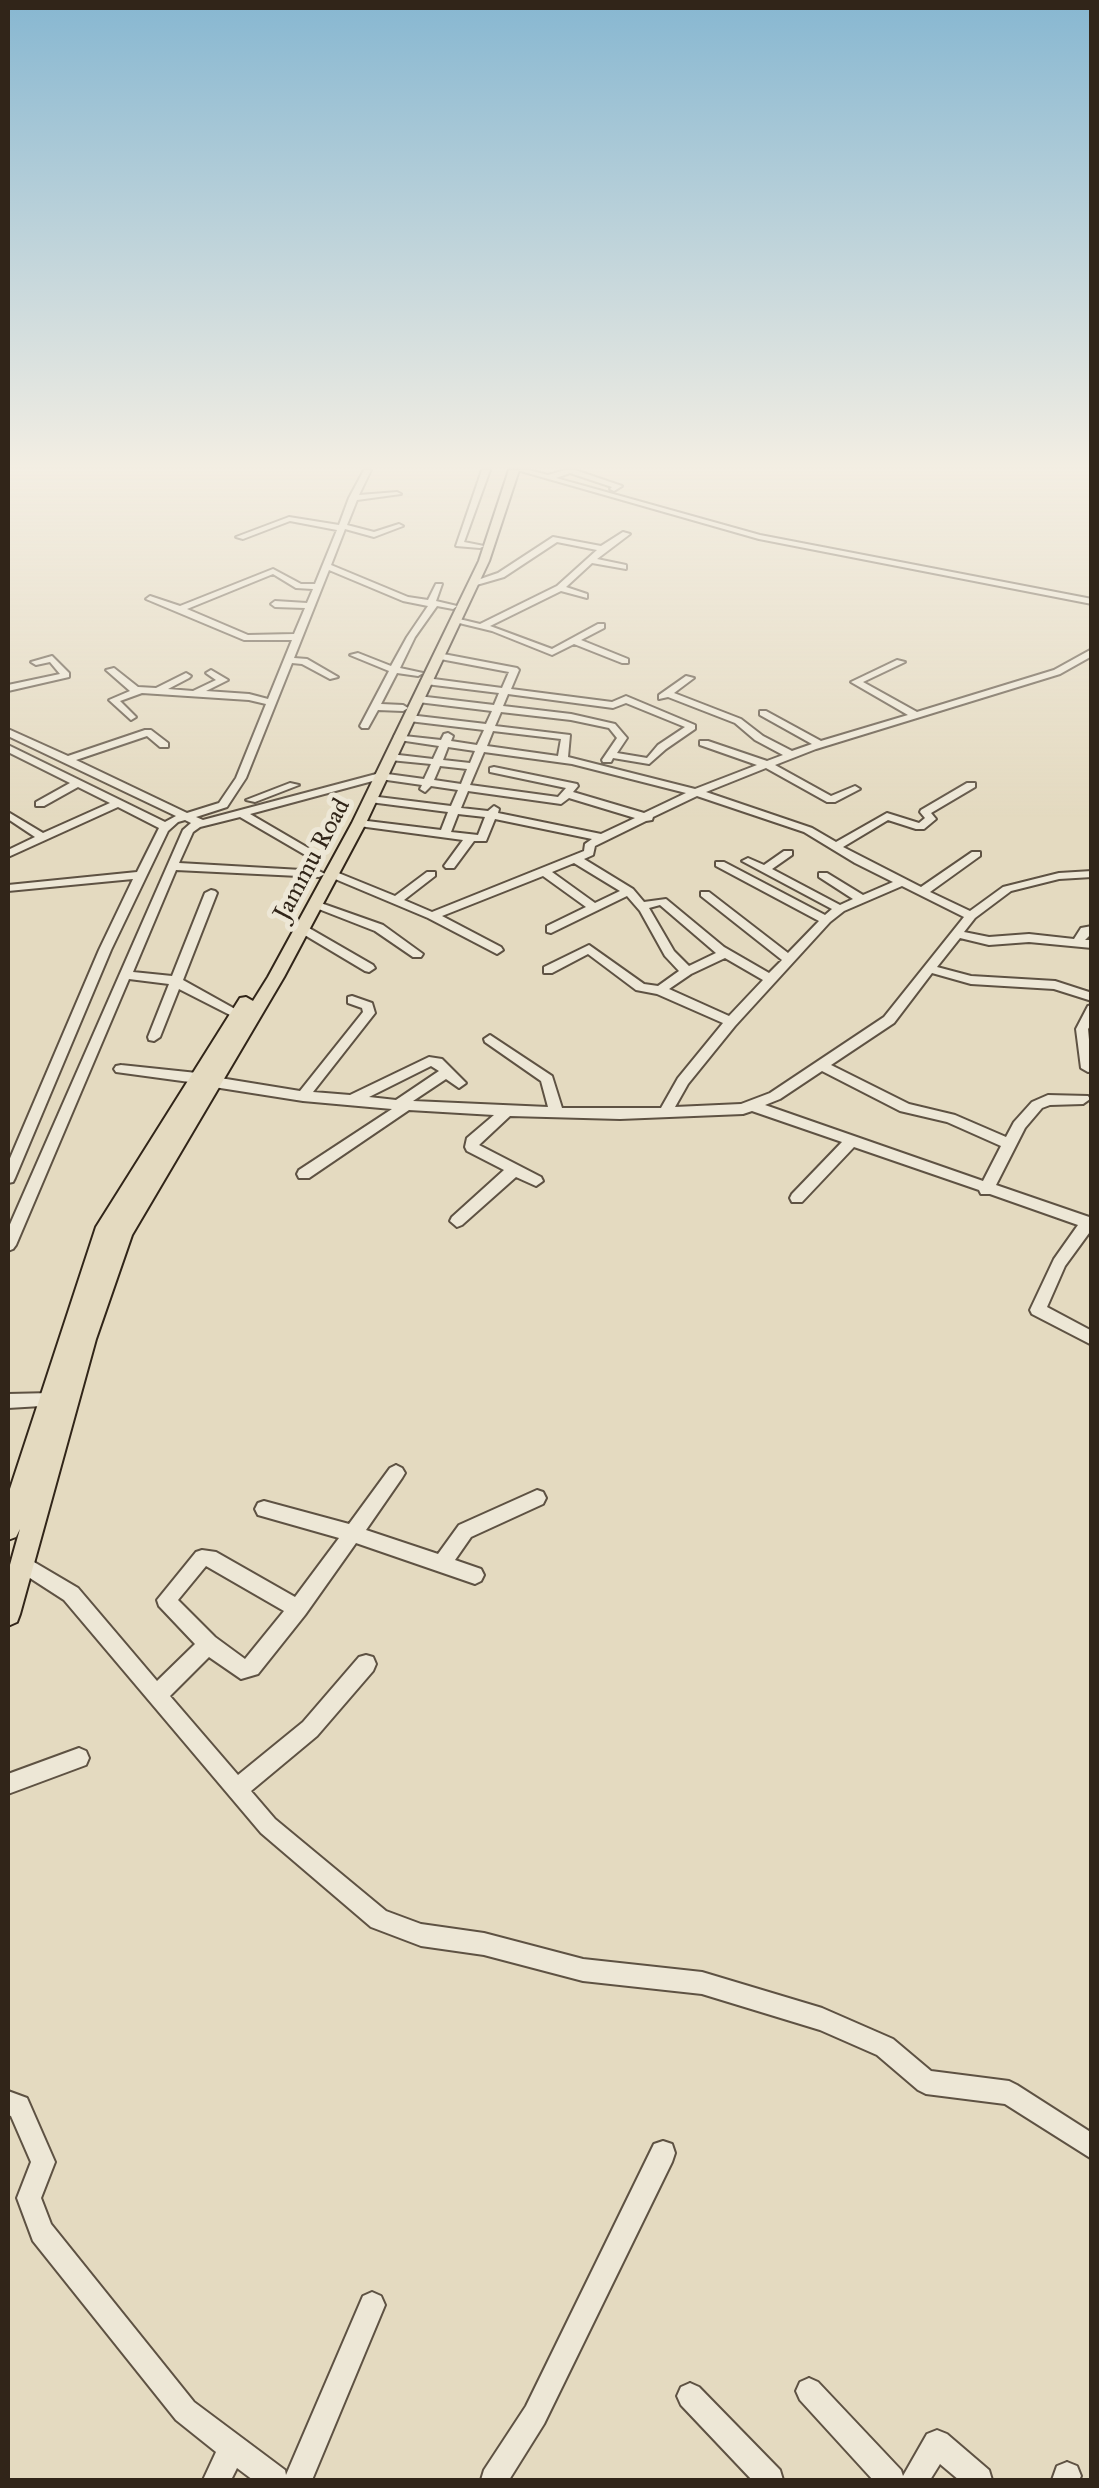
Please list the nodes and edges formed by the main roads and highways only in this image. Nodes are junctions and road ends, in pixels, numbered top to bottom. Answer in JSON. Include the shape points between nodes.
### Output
{"nodes":[{"id":1,"x":452,"y":586,"type":"edge"},
{"id":2,"x":469,"y":586,"type":"edge"},
{"id":3,"x":442,"y":608,"type":"junction"},
{"id":4,"x":409,"y":673,"type":"junction"},
{"id":5,"x":391,"y":709,"type":"junction"},
{"id":6,"x":373,"y":777,"type":"junction"},
{"id":7,"x":325,"y":874,"type":"junction"},
{"id":8,"x":205,"y":1080,"type":"junction"},
{"id":9,"x":8,"y":1529,"type":"edge"},
{"id":10,"x":8,"y":1614,"type":"edge"}],
"edges":[{"from":1,"to":3,"type":"main road"},
{"from":2,"to":3,"type":"main road","name":"Jammu Road"},
{"from":3,"to":4,"type":"main road"},
{"from":3,"to":4,"type":"main road","name":"Jammu Road","via":[[438,656]]},
{"from":4,"to":5,"type":"main road"},
{"from":4,"to":5,"type":"main road","name":"Jammu Road","via":[[418,699]]},
{"from":5,"to":6,"type":"main road"},
{"from":5,"to":6,"type":"main road","name":"Jammu Road","via":[[399,736]]},
{"from":6,"to":7,"type":"main road"},
{"from":6,"to":7,"type":"main road","name":"Jammu Road","via":[[359,823]]},
{"from":7,"to":8,"type":"main road"},
{"from":7,"to":8,"type":"main road","name":"Jammu Road","via":[[302,928]]},
{"from":8,"to":9,"type":"main road","via":[[106,1227]]},
{"from":8,"to":10,"type":"main road","name":"Jammu Road","via":[[114,1253]]}]}
